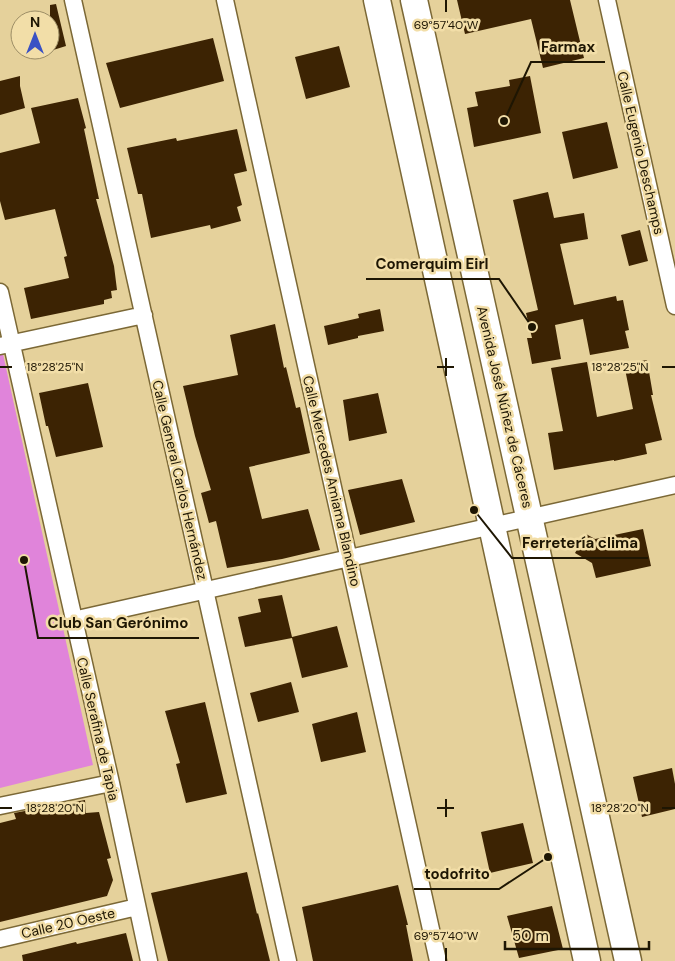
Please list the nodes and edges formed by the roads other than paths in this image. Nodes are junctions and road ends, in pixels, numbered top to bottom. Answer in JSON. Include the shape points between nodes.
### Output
{"nodes":[{"id":1,"x":73,"y":0,"type":"edge"},
{"id":2,"x":225,"y":0,"type":"edge"},
{"id":3,"x":377,"y":0,"type":"edge"},
{"id":4,"x":414,"y":0,"type":"edge"},
{"id":5,"x":607,"y":0,"type":"edge"},
{"id":6,"x":0,"y":292,"type":"edge"},
{"id":7,"x":675,"y":306,"type":"edge"},
{"id":8,"x":144,"y":315,"type":"junction"},
{"id":9,"x":6,"y":345,"type":"edge"},
{"id":10,"x":675,"y":484,"type":"edge"},
{"id":11,"x":529,"y":517,"type":"junction"},
{"id":12,"x":492,"y":525,"type":"junction"},
{"id":13,"x":349,"y":559,"type":"junction"},
{"id":14,"x":205,"y":591,"type":"junction"},
{"id":15,"x":73,"y":620,"type":"junction"},
{"id":16,"x":111,"y":783,"type":"junction"},
{"id":17,"x":0,"y":806,"type":"edge"},
{"id":18,"x":137,"y":908,"type":"junction"},
{"id":19,"x":0,"y":939,"type":"edge"},
{"id":20,"x":149,"y":961,"type":"edge"},
{"id":21,"x":288,"y":961,"type":"edge"},
{"id":22,"x":438,"y":961,"type":"edge"},
{"id":23,"x":588,"y":961,"type":"edge"},
{"id":24,"x":628,"y":961,"type":"edge"}],
"edges":[{"from":1,"to":8,"type":"street","name":"Calle General Carlos Hernández"},
{"from":2,"to":13,"type":"street","name":"Calle Mercedes Amiama Blandino"},
{"from":3,"to":12,"type":"main road"},
{"from":4,"to":11,"type":"main road","name":"Avenida José Núñez de Cáceres"},
{"from":5,"to":7,"type":"street","name":"Calle Eugenio Deschamps"},
{"from":6,"to":9,"type":"street","name":"Calle Serafina de Tapia"},
{"from":8,"to":9,"type":"street"},
{"from":8,"to":14,"type":"street","name":"Calle General Carlos Hernández"},
{"from":9,"to":15,"type":"street","name":"Calle Serafina de Tapia"},
{"from":10,"to":11,"type":"street"},
{"from":11,"to":12,"type":"street"},
{"from":11,"to":24,"type":"main road","name":"Avenida José Núñez de Cáceres"},
{"from":12,"to":13,"type":"street"},
{"from":12,"to":23,"type":"main road"},
{"from":13,"to":14,"type":"street"},
{"from":13,"to":22,"type":"street","name":"Calle Mercedes Amiama Blandino"},
{"from":14,"to":15,"type":"street"},
{"from":14,"to":21,"type":"street","name":"Calle General Carlos Hernández"},
{"from":15,"to":16,"type":"street","name":"Calle Serafina de Tapia"},
{"from":16,"to":17,"type":"street"},
{"from":16,"to":18,"type":"street","name":"Calle Serafina de Tapia"},
{"from":18,"to":19,"type":"street","name":"Calle 20 Oeste"},
{"from":18,"to":20,"type":"street","name":"Calle Serafina de Tapia"}]}
